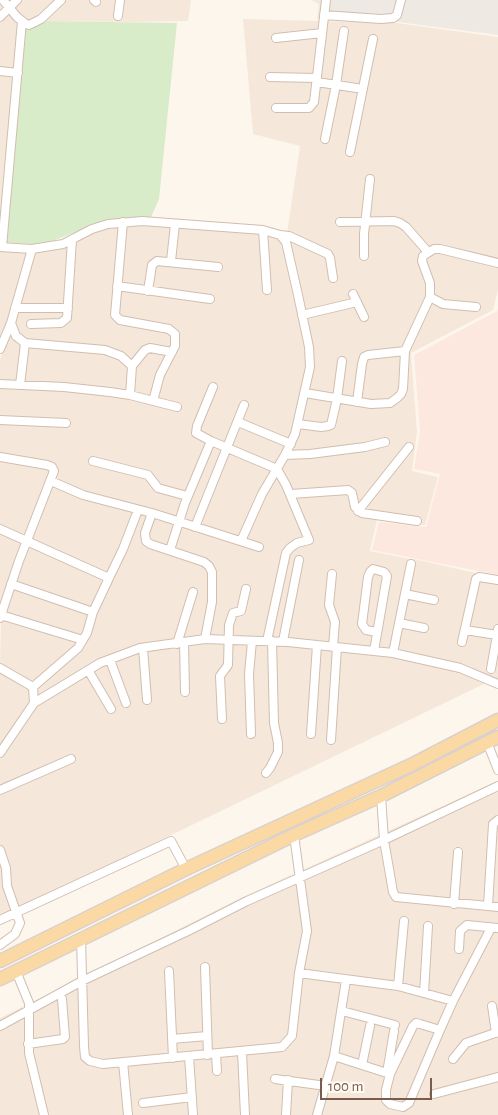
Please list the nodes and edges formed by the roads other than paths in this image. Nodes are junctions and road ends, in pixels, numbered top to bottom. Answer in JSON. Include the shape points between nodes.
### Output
{"nodes":[{"id":1,"x":3,"y":0,"type":"edge"},
{"id":2,"x":17,"y":0,"type":"edge"},
{"id":3,"x":47,"y":0,"type":"edge"},
{"id":4,"x":61,"y":0,"type":"edge"},
{"id":5,"x":120,"y":0,"type":"edge"},
{"id":6,"x":326,"y":0,"type":"edge"},
{"id":7,"x":401,"y":0,"type":"edge"},
{"id":8,"x":54,"y":7,"type":"junction"},
{"id":9,"x":10,"y":8,"type":"junction"},
{"id":10,"x":324,"y":15,"type":"junction"},
{"id":11,"x":118,"y":16,"type":"dead end"},
{"id":12,"x":0,"y":17,"type":"edge"},
{"id":13,"x":22,"y":21,"type":"junction"},
{"id":14,"x":344,"y":31,"type":"dead end"},
{"id":15,"x":322,"y":33,"type":"junction"},
{"id":16,"x":276,"y":38,"type":"dead end"},
{"id":17,"x":373,"y":39,"type":"dead end"},
{"id":18,"x":0,"y":71,"type":"edge"},
{"id":19,"x":18,"y":73,"type":"junction"},
{"id":20,"x":270,"y":77,"type":"dead end"},
{"id":21,"x":317,"y":80,"type":"junction"},
{"id":22,"x":336,"y":85,"type":"junction"},
{"id":23,"x":363,"y":89,"type":"junction"},
{"id":24,"x":276,"y":108,"type":"dead end"},
{"id":25,"x":325,"y":139,"type":"dead end"},
{"id":26,"x":350,"y":152,"type":"dead end"},
{"id":27,"x":370,"y":179,"type":"dead end"},
{"id":28,"x":365,"y":221,"type":"junction"},
{"id":29,"x":123,"y":222,"type":"junction"},
{"id":30,"x":340,"y":222,"type":"dead end"},
{"id":31,"x":175,"y":224,"type":"junction"},
{"id":32,"x":263,"y":230,"type":"junction"},
{"id":33,"x":280,"y":235,"type":"junction"},
{"id":34,"x":72,"y":240,"type":"junction"},
{"id":35,"x":1,"y":247,"type":"edge"},
{"id":36,"x":32,"y":249,"type":"junction"},
{"id":37,"x":428,"y":252,"type":"junction"},
{"id":38,"x":364,"y":256,"type":"dead end"},
{"id":39,"x":171,"y":261,"type":"junction"},
{"id":40,"x":498,"y":263,"type":"edge"},
{"id":41,"x":218,"y":267,"type":"dead end"},
{"id":42,"x":333,"y":278,"type":"dead end"},
{"id":43,"x":117,"y":286,"type":"junction"},
{"id":44,"x":267,"y":290,"type":"dead end"},
{"id":45,"x":148,"y":291,"type":"junction"},
{"id":46,"x":353,"y":294,"type":"dead end"},
{"id":47,"x":430,"y":297,"type":"junction"},
{"id":48,"x":210,"y":299,"type":"dead end"},
{"id":49,"x":357,"y":302,"type":"junction"},
{"id":50,"x":15,"y":308,"type":"junction"},
{"id":51,"x":68,"y":308,"type":"junction"},
{"id":52,"x":476,"y":308,"type":"dead end"},
{"id":53,"x":302,"y":315,"type":"junction"},
{"id":54,"x":364,"y":317,"type":"dead end"},
{"id":55,"x":11,"y":323,"type":"junction"},
{"id":56,"x":32,"y":324,"type":"dead end"},
{"id":57,"x":25,"y":343,"type":"junction"},
{"id":58,"x":0,"y":349,"type":"edge"},
{"id":59,"x":405,"y":351,"type":"junction"},
{"id":60,"x":172,"y":352,"type":"junction"},
{"id":61,"x":342,"y":361,"type":"dead end"},
{"id":62,"x":132,"y":366,"type":"junction"},
{"id":63,"x":0,"y":384,"type":"edge"},
{"id":64,"x":20,"y":385,"type":"junction"},
{"id":65,"x":213,"y":387,"type":"dead end"},
{"id":66,"x":305,"y":393,"type":"junction"},
{"id":67,"x":130,"y":395,"type":"junction"},
{"id":68,"x":337,"y":398,"type":"junction"},
{"id":69,"x":153,"y":401,"type":"junction"},
{"id":70,"x":357,"y":402,"type":"junction"},
{"id":71,"x":244,"y":405,"type":"dead end"},
{"id":72,"x":176,"y":407,"type":"dead end"},
{"id":73,"x":0,"y":420,"type":"edge"},
{"id":74,"x":238,"y":422,"type":"junction"},
{"id":75,"x":66,"y":423,"type":"dead end"},
{"id":76,"x":298,"y":424,"type":"junction"},
{"id":77,"x":211,"y":441,"type":"junction"},
{"id":78,"x":384,"y":442,"type":"dead end"},
{"id":79,"x":291,"y":444,"type":"junction"},
{"id":80,"x":409,"y":447,"type":"dead end"},
{"id":81,"x":228,"y":448,"type":"junction"},
{"id":82,"x":286,"y":455,"type":"junction"},
{"id":83,"x":0,"y":457,"type":"edge"},
{"id":84,"x":93,"y":461,"type":"dead end"},
{"id":85,"x":277,"y":469,"type":"junction"},
{"id":86,"x":51,"y":481,"type":"junction"},
{"id":87,"x":290,"y":494,"type":"junction"},
{"id":88,"x":187,"y":496,"type":"junction"},
{"id":89,"x":138,"y":510,"type":"junction"},
{"id":90,"x":358,"y":510,"type":"junction"},
{"id":91,"x":152,"y":513,"type":"junction"},
{"id":92,"x":417,"y":521,"type":"dead end"},
{"id":93,"x":178,"y":522,"type":"junction"},
{"id":94,"x":194,"y":527,"type":"junction"},
{"id":95,"x":0,"y":529,"type":"edge"},
{"id":96,"x":26,"y":542,"type":"junction"},
{"id":97,"x":241,"y":542,"type":"junction"},
{"id":98,"x":259,"y":547,"type":"dead end"},
{"id":99,"x":170,"y":550,"type":"junction"},
{"id":100,"x":299,"y":560,"type":"dead end"},
{"id":101,"x":411,"y":564,"type":"dead end"},
{"id":102,"x":332,"y":574,"type":"dead end"},
{"id":103,"x":109,"y":578,"type":"junction"},
{"id":104,"x":498,"y":580,"type":"edge"},
{"id":105,"x":11,"y":584,"type":"junction"},
{"id":106,"x":246,"y":589,"type":"dead end"},
{"id":107,"x":193,"y":592,"type":"dead end"},
{"id":108,"x":405,"y":594,"type":"junction"},
{"id":109,"x":434,"y":600,"type":"dead end"},
{"id":110,"x":93,"y":612,"type":"junction"},
{"id":111,"x":0,"y":616,"type":"edge"},
{"id":112,"x":399,"y":623,"type":"junction"},
{"id":113,"x":424,"y":628,"type":"dead end"},
{"id":114,"x":498,"y":629,"type":"edge"},
{"id":115,"x":465,"y":630,"type":"junction"},
{"id":116,"x":377,"y":632,"type":"junction"},
{"id":117,"x":497,"y":635,"type":"edge"},
{"id":118,"x":205,"y":639,"type":"junction"},
{"id":119,"x":83,"y":640,"type":"junction"},
{"id":120,"x":229,"y":640,"type":"junction"},
{"id":121,"x":252,"y":641,"type":"junction"},
{"id":122,"x":270,"y":641,"type":"junction"},
{"id":123,"x":283,"y":642,"type":"junction"},
{"id":124,"x":462,"y":642,"type":"dead end"},
{"id":125,"x":180,"y":643,"type":"junction"},
{"id":126,"x":316,"y":645,"type":"junction"},
{"id":127,"x":335,"y":647,"type":"junction"},
{"id":128,"x":143,"y":648,"type":"junction"},
{"id":129,"x":374,"y":651,"type":"junction"},
{"id":130,"x":393,"y":653,"type":"junction"},
{"id":131,"x":110,"y":660,"type":"junction"},
{"id":132,"x":495,"y":667,"type":"edge"},
{"id":133,"x":0,"y":668,"type":"edge"},
{"id":134,"x":88,"y":670,"type":"junction"},
{"id":135,"x":486,"y":679,"type":"junction"},
{"id":136,"x":498,"y":684,"type":"edge"},
{"id":137,"x":34,"y":687,"type":"junction"},
{"id":138,"x":185,"y":692,"type":"dead end"},
{"id":139,"x":147,"y":700,"type":"dead end"},
{"id":140,"x":126,"y":702,"type":"dead end"},
{"id":141,"x":34,"y":703,"type":"junction"},
{"id":142,"x":111,"y":709,"type":"dead end"},
{"id":143,"x":222,"y":719,"type":"dead end"},
{"id":144,"x":498,"y":720,"type":"edge"},
{"id":145,"x":251,"y":734,"type":"dead end"},
{"id":146,"x":311,"y":734,"type":"dead end"},
{"id":147,"x":492,"y":739,"type":"edge"},
{"id":148,"x":331,"y":740,"type":"dead end"},
{"id":149,"x":0,"y":753,"type":"edge"},
{"id":150,"x":71,"y":759,"type":"dead end"},
{"id":151,"x":415,"y":763,"type":"junction"},
{"id":152,"x":498,"y":770,"type":"edge"},
{"id":153,"x":266,"y":773,"type":"dead end"},
{"id":154,"x":423,"y":775,"type":"junction"},
{"id":155,"x":498,"y":786,"type":"edge"},
{"id":156,"x":0,"y":790,"type":"edge"},
{"id":157,"x":381,"y":796,"type":"junction"},
{"id":158,"x":498,"y":820,"type":"edge"},
{"id":159,"x":294,"y":835,"type":"junction"},
{"id":160,"x":384,"y":840,"type":"junction"},
{"id":161,"x":0,"y":850,"type":"edge"},
{"id":162,"x":458,"y":852,"type":"dead end"},
{"id":163,"x":186,"y":869,"type":"junction"},
{"id":164,"x":300,"y":879,"type":"junction"},
{"id":165,"x":454,"y":904,"type":"junction"},
{"id":166,"x":488,"y":906,"type":"junction"},
{"id":167,"x":498,"y":907,"type":"edge"},
{"id":168,"x":17,"y":912,"type":"junction"},
{"id":169,"x":0,"y":920,"type":"edge"},
{"id":170,"x":404,"y":921,"type":"dead end"},
{"id":171,"x":428,"y":926,"type":"dead end"},
{"id":172,"x":495,"y":928,"type":"edge"},
{"id":173,"x":81,"y":939,"type":"junction"},
{"id":174,"x":0,"y":945,"type":"edge"},
{"id":175,"x":459,"y":949,"type":"dead end"},
{"id":176,"x":0,"y":961,"type":"edge"},
{"id":177,"x":205,"y":967,"type":"dead end"},
{"id":178,"x":16,"y":971,"type":"junction"},
{"id":179,"x":169,"y":971,"type":"dead end"},
{"id":180,"x":299,"y":973,"type":"junction"},
{"id":181,"x":0,"y":979,"type":"edge"},
{"id":182,"x":346,"y":980,"type":"junction"},
{"id":183,"x":82,"y":981,"type":"junction"},
{"id":184,"x":398,"y":986,"type":"junction"},
{"id":185,"x":424,"y":993,"type":"junction"},
{"id":186,"x":62,"y":999,"type":"dead end"},
{"id":187,"x":453,"y":1001,"type":"junction"},
{"id":188,"x":492,"y":1006,"type":"dead end"},
{"id":189,"x":30,"y":1011,"type":"junction"},
{"id":190,"x":342,"y":1011,"type":"junction"},
{"id":191,"x":0,"y":1026,"type":"edge"},
{"id":192,"x":370,"y":1026,"type":"dead end"},
{"id":193,"x":440,"y":1030,"type":"junction"},
{"id":194,"x":497,"y":1032,"type":"edge"},
{"id":195,"x":207,"y":1036,"type":"junction"},
{"id":196,"x":172,"y":1038,"type":"junction"},
{"id":197,"x":28,"y":1044,"type":"junction"},
{"id":198,"x":242,"y":1052,"type":"junction"},
{"id":199,"x":212,"y":1054,"type":"junction"},
{"id":200,"x":189,"y":1056,"type":"junction"},
{"id":201,"x":334,"y":1056,"type":"junction"},
{"id":202,"x":173,"y":1058,"type":"junction"},
{"id":203,"x":453,"y":1058,"type":"dead end"},
{"id":204,"x":123,"y":1062,"type":"junction"},
{"id":205,"x":362,"y":1065,"type":"junction"},
{"id":206,"x":217,"y":1071,"type":"dead end"},
{"id":207,"x":389,"y":1073,"type":"junction"},
{"id":208,"x":498,"y":1077,"type":"edge"},
{"id":209,"x":275,"y":1079,"type":"dead end"},
{"id":210,"x":288,"y":1080,"type":"junction"},
{"id":211,"x":326,"y":1086,"type":"junction"},
{"id":212,"x":434,"y":1094,"type":"dead end"},
{"id":213,"x":192,"y":1098,"type":"junction"},
{"id":214,"x":143,"y":1103,"type":"dead end"},
{"id":215,"x":44,"y":1115,"type":"edge"},
{"id":216,"x":128,"y":1115,"type":"edge"},
{"id":217,"x":193,"y":1115,"type":"edge"},
{"id":218,"x":245,"y":1115,"type":"edge"},
{"id":219,"x":286,"y":1115,"type":"edge"},
{"id":220,"x":317,"y":1115,"type":"edge"}],
"edges":[{"from":1,"to":9,"type":"street"},
{"from":2,"to":9,"type":"street"},
{"from":3,"to":8,"type":"street"},
{"from":4,"to":8,"type":"street"},
{"from":5,"to":11,"type":"street"},
{"from":6,"to":10,"type":"street"},
{"from":7,"to":10,"type":"street","via":[[393,18]]},
{"from":8,"to":13,"type":"street","via":[[30,25]]},
{"from":9,"to":12,"type":"street"},
{"from":9,"to":13,"type":"street"},
{"from":10,"to":15,"type":"street"},
{"from":13,"to":19,"type":"street"},
{"from":14,"to":22,"type":"street"},
{"from":15,"to":16,"type":"street"},
{"from":15,"to":21,"type":"street"},
{"from":17,"to":23,"type":"street"},
{"from":18,"to":19,"type":"street"},
{"from":19,"to":35,"type":"street"},
{"from":20,"to":21,"type":"street"},
{"from":21,"to":22,"type":"street"},
{"from":21,"to":24,"type":"street","via":[[314,102],[309,108]]},
{"from":22,"to":23,"type":"street"},
{"from":22,"to":25,"type":"street"},
{"from":23,"to":26,"type":"street"},
{"from":27,"to":28,"type":"street"},
{"from":28,"to":30,"type":"street"},
{"from":28,"to":37,"type":"street","via":[[400,223]]},
{"from":28,"to":38,"type":"street"},
{"from":29,"to":31,"type":"street"},
{"from":29,"to":34,"type":"street","via":[[92,229]]},
{"from":29,"to":43,"type":"street"},
{"from":31,"to":32,"type":"street"},
{"from":31,"to":39,"type":"street"},
{"from":32,"to":33,"type":"street"},
{"from":32,"to":44,"type":"street"},
{"from":33,"to":42,"type":"street","via":[[328,254]]},
{"from":33,"to":53,"type":"street","via":[[286,242]]},
{"from":34,"to":36,"type":"street"},
{"from":34,"to":51,"type":"street"},
{"from":35,"to":36,"type":"street"},
{"from":36,"to":50,"type":"street"},
{"from":37,"to":40,"type":"street","via":[[440,249]]},
{"from":37,"to":47,"type":"street","via":[[422,261],[430,283]]},
{"from":39,"to":41,"type":"street"},
{"from":39,"to":45,"type":"street","via":[[154,263]]},
{"from":43,"to":45,"type":"street"},
{"from":43,"to":60,"type":"street","via":[[114,311],[117,317],[173,331],[176,342]]},
{"from":45,"to":48,"type":"street"},
{"from":46,"to":49,"type":"street"},
{"from":47,"to":52,"type":"street","via":[[444,304]]},
{"from":47,"to":59,"type":"street"},
{"from":49,"to":53,"type":"street"},
{"from":49,"to":54,"type":"street"},
{"from":50,"to":51,"type":"street"},
{"from":50,"to":55,"type":"street"},
{"from":51,"to":56,"type":"street","via":[[67,318],[61,323]]},
{"from":53,"to":66,"type":"street","via":[[310,357]]},
{"from":55,"to":57,"type":"street","via":[[16,336]]},
{"from":55,"to":58,"type":"street"},
{"from":57,"to":62,"type":"street","via":[[105,350],[121,356]]},
{"from":57,"to":64,"type":"street"},
{"from":59,"to":70,"type":"street","via":[[364,357]]},
{"from":59,"to":70,"type":"street","via":[[401,394],[390,403]]},
{"from":60,"to":62,"type":"street","via":[[150,348]]},
{"from":60,"to":69,"type":"street","via":[[160,375]]},
{"from":61,"to":68,"type":"street"},
{"from":62,"to":67,"type":"street"},
{"from":63,"to":64,"type":"street"},
{"from":64,"to":67,"type":"street"},
{"from":65,"to":77,"type":"street","via":[[196,429],[198,434]]},
{"from":66,"to":68,"type":"street"},
{"from":66,"to":76,"type":"street"},
{"from":67,"to":69,"type":"street"},
{"from":68,"to":70,"type":"street"},
{"from":68,"to":76,"type":"street","via":[[328,426]]},
{"from":69,"to":72,"type":"street"},
{"from":71,"to":74,"type":"street"},
{"from":73,"to":75,"type":"street"},
{"from":74,"to":79,"type":"street"},
{"from":74,"to":81,"type":"street"},
{"from":76,"to":79,"type":"street"},
{"from":77,"to":81,"type":"street"},
{"from":77,"to":88,"type":"street"},
{"from":78,"to":82,"type":"street"},
{"from":79,"to":82,"type":"street"},
{"from":80,"to":90,"type":"street"},
{"from":81,"to":85,"type":"street"},
{"from":81,"to":94,"type":"street"},
{"from":82,"to":85,"type":"street"},
{"from":83,"to":86,"type":"street","via":[[52,466]]},
{"from":84,"to":88,"type":"street","via":[[148,476],[158,488]]},
{"from":85,"to":87,"type":"street"},
{"from":85,"to":97,"type":"street"},
{"from":86,"to":89,"type":"street","via":[[83,495]]},
{"from":86,"to":96,"type":"street"},
{"from":87,"to":90,"type":"street","via":[[348,490]]},
{"from":87,"to":122,"type":"street","via":[[309,540],[297,543],[286,553]]},
{"from":88,"to":93,"type":"street"},
{"from":89,"to":91,"type":"street"},
{"from":89,"to":103,"type":"street"},
{"from":90,"to":92,"type":"street"},
{"from":91,"to":93,"type":"street"},
{"from":91,"to":99,"type":"street","via":[[145,533],[146,541]]},
{"from":93,"to":94,"type":"street"},
{"from":93,"to":99,"type":"street"},
{"from":94,"to":97,"type":"street"},
{"from":95,"to":96,"type":"street"},
{"from":96,"to":103,"type":"street"},
{"from":96,"to":105,"type":"street"},
{"from":97,"to":98,"type":"street"},
{"from":99,"to":118,"type":"street","via":[[204,562],[212,572],[212,602]]},
{"from":100,"to":123,"type":"street"},
{"from":101,"to":108,"type":"street"},
{"from":102,"to":127,"type":"street","via":[[329,605],[335,622]]},
{"from":103,"to":110,"type":"street"},
{"from":104,"to":115,"type":"street","via":[[476,579]]},
{"from":105,"to":110,"type":"street"},
{"from":105,"to":111,"type":"street"},
{"from":106,"to":120,"type":"street","via":[[241,611],[233,613],[230,620]]},
{"from":107,"to":125,"type":"street"},
{"from":108,"to":109,"type":"street"},
{"from":108,"to":112,"type":"street"},
{"from":110,"to":119,"type":"street"},
{"from":111,"to":119,"type":"street"},
{"from":112,"to":113,"type":"street"},
{"from":112,"to":130,"type":"street"},
{"from":114,"to":117,"type":"street"},
{"from":115,"to":117,"type":"street"},
{"from":115,"to":124,"type":"street"},
{"from":116,"to":116,"type":"street","via":[[366,630],[362,624],[368,577],[373,569],[387,576]]},
{"from":116,"to":129,"type":"street"},
{"from":117,"to":132,"type":"street"},
{"from":118,"to":120,"type":"street"},
{"from":118,"to":125,"type":"street"},
{"from":119,"to":137,"type":"street","via":[[74,653]]},
{"from":120,"to":121,"type":"street"},
{"from":120,"to":143,"type":"street","via":[[228,664],[220,676]]},
{"from":121,"to":122,"type":"street"},
{"from":121,"to":145,"type":"street","via":[[249,674]]},
{"from":122,"to":123,"type":"street"},
{"from":122,"to":153,"type":"street","via":[[278,752]]},
{"from":123,"to":126,"type":"street"},
{"from":125,"to":128,"type":"street"},
{"from":125,"to":138,"type":"street"},
{"from":126,"to":127,"type":"street"},
{"from":126,"to":146,"type":"street"},
{"from":127,"to":129,"type":"street"},
{"from":127,"to":148,"type":"street"},
{"from":128,"to":131,"type":"street"},
{"from":128,"to":139,"type":"street"},
{"from":129,"to":130,"type":"street"},
{"from":130,"to":135,"type":"street","via":[[445,664]]},
{"from":131,"to":134,"type":"street"},
{"from":131,"to":140,"type":"street"},
{"from":132,"to":135,"type":"street"},
{"from":133,"to":137,"type":"street"},
{"from":134,"to":141,"type":"street"},
{"from":134,"to":142,"type":"street"},
{"from":135,"to":136,"type":"street"},
{"from":137,"to":141,"type":"street"},
{"from":141,"to":149,"type":"street"},
{"from":144,"to":151,"type":"main road"},
{"from":147,"to":152,"type":"street"},
{"from":147,"to":154,"type":"main road"},
{"from":150,"to":156,"type":"street"},
{"from":151,"to":154,"type":"main road"},
{"from":151,"to":163,"type":"main road"},
{"from":154,"to":157,"type":"main road"},
{"from":155,"to":160,"type":"street"},
{"from":157,"to":159,"type":"main road"},
{"from":157,"to":160,"type":"street"},
{"from":158,"to":166,"type":"street","via":[[493,824]]},
{"from":159,"to":164,"type":"street"},
{"from":159,"to":173,"type":"main road"},
{"from":160,"to":164,"type":"street"},
{"from":160,"to":165,"type":"street","via":[[396,898]]},
{"from":161,"to":168,"type":"street","via":[[7,886]]},
{"from":162,"to":165,"type":"street"},
{"from":163,"to":168,"type":"street","via":[[171,841]]},
{"from":163,"to":176,"type":"main road"},
{"from":164,"to":180,"type":"street","via":[[307,931]]},
{"from":164,"to":183,"type":"street","via":[[247,901]]},
{"from":165,"to":166,"type":"street"},
{"from":166,"to":167,"type":"street"},
{"from":168,"to":169,"type":"street"},
{"from":168,"to":174,"type":"street","via":[[20,922],[15,934]]},
{"from":170,"to":184,"type":"street"},
{"from":171,"to":185,"type":"street"},
{"from":172,"to":175,"type":"street","via":[[467,925],[460,931]]},
{"from":172,"to":187,"type":"street"},
{"from":173,"to":178,"type":"main road"},
{"from":173,"to":183,"type":"street"},
{"from":177,"to":195,"type":"street"},
{"from":178,"to":181,"type":"main road"},
{"from":178,"to":189,"type":"street"},
{"from":179,"to":196,"type":"street"},
{"from":180,"to":182,"type":"street"},
{"from":180,"to":198,"type":"street","via":[[294,1027],[288,1042],[282,1048]]},
{"from":182,"to":184,"type":"street"},
{"from":182,"to":190,"type":"street"},
{"from":183,"to":189,"type":"street"},
{"from":183,"to":204,"type":"street","via":[[85,1057],[96,1064]]},
{"from":184,"to":185,"type":"street"},
{"from":185,"to":187,"type":"street"},
{"from":186,"to":197,"type":"street","via":[[65,1037]]},
{"from":187,"to":193,"type":"street"},
{"from":188,"to":194,"type":"street"},
{"from":189,"to":191,"type":"street"},
{"from":189,"to":197,"type":"street"},
{"from":190,"to":201,"type":"street"},
{"from":190,"to":207,"type":"street","via":[[394,1028]]},
{"from":192,"to":205,"type":"street"},
{"from":193,"to":207,"type":"street","via":[[416,1023]]},
{"from":193,"to":207,"type":"street","via":[[409,1102],[403,1107],[390,1104],[384,1096]]},
{"from":194,"to":203,"type":"street","via":[[466,1043]]},
{"from":195,"to":196,"type":"street"},
{"from":195,"to":199,"type":"street"},
{"from":196,"to":202,"type":"street"},
{"from":197,"to":215,"type":"street"},
{"from":198,"to":199,"type":"street"},
{"from":198,"to":218,"type":"street"},
{"from":199,"to":200,"type":"street"},
{"from":199,"to":206,"type":"street"},
{"from":200,"to":202,"type":"street"},
{"from":200,"to":213,"type":"street"},
{"from":201,"to":205,"type":"street"},
{"from":201,"to":211,"type":"street"},
{"from":202,"to":204,"type":"street"},
{"from":204,"to":216,"type":"street"},
{"from":205,"to":207,"type":"street"},
{"from":208,"to":212,"type":"street"},
{"from":209,"to":210,"type":"street"},
{"from":210,"to":211,"type":"street"},
{"from":210,"to":219,"type":"street"},
{"from":211,"to":220,"type":"street"},
{"from":213,"to":214,"type":"street"},
{"from":213,"to":217,"type":"street"}]}
